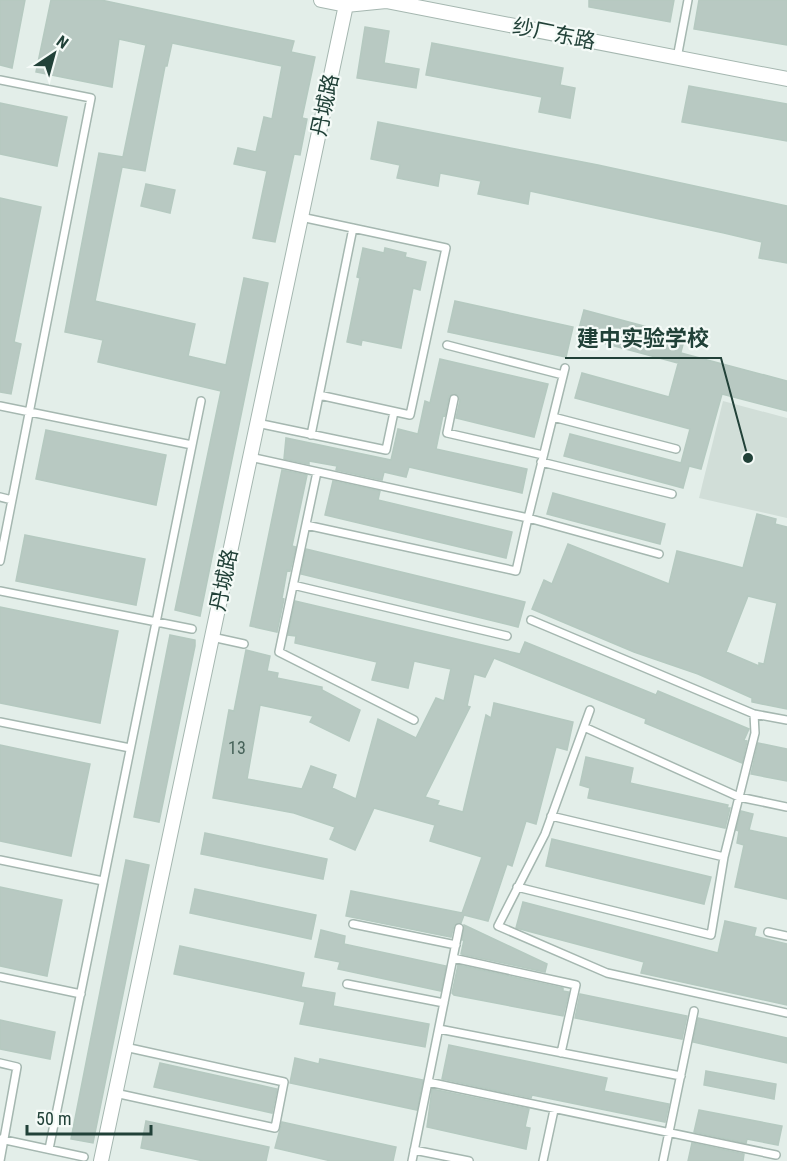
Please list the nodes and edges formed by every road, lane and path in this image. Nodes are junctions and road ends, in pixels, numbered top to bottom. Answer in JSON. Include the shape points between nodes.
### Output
{"nodes":[{"id":1,"x":321,"y":0,"type":"edge"},
{"id":2,"x":688,"y":0,"type":"edge"},
{"id":3,"x":346,"y":3,"type":"edge"},
{"id":4,"x":677,"y":58,"type":"junction"},
{"id":5,"x":0,"y":80,"type":"edge"},
{"id":6,"x":787,"y":80,"type":"edge"},
{"id":7,"x":301,"y":217,"type":"junction"},
{"id":8,"x":353,"y":228,"type":"junction"},
{"id":9,"x":447,"y":345,"type":"dead end"},
{"id":10,"x":319,"y":395,"type":"junction"},
{"id":11,"x":454,"y":399,"type":"dead end"},
{"id":12,"x":201,"y":401,"type":"dead end"},
{"id":13,"x":0,"y":406,"type":"edge"},
{"id":14,"x":29,"y":412,"type":"junction"},
{"id":15,"x":394,"y":412,"type":"junction"},
{"id":16,"x":553,"y":417,"type":"junction"},
{"id":17,"x":257,"y":423,"type":"junction"},
{"id":18,"x":311,"y":435,"type":"junction"},
{"id":19,"x":192,"y":445,"type":"junction"},
{"id":20,"x":676,"y":449,"type":"dead end"},
{"id":21,"x":250,"y":457,"type":"junction"},
{"id":22,"x":542,"y":458,"type":"junction"},
{"id":23,"x":317,"y":472,"type":"junction"},
{"id":24,"x":672,"y":494,"type":"dead end"},
{"id":25,"x":0,"y":497,"type":"edge"},
{"id":26,"x":12,"y":500,"type":"junction"},
{"id":27,"x":528,"y":518,"type":"junction"},
{"id":28,"x":306,"y":525,"type":"junction"},
{"id":29,"x":659,"y":554,"type":"dead end"},
{"id":30,"x":0,"y":561,"type":"edge"},
{"id":31,"x":293,"y":585,"type":"junction"},
{"id":32,"x":0,"y":591,"type":"edge"},
{"id":33,"x":531,"y":620,"type":"dead end"},
{"id":34,"x":156,"y":622,"type":"junction"},
{"id":35,"x":192,"y":629,"type":"dead end"},
{"id":36,"x":507,"y":636,"type":"dead end"},
{"id":37,"x":212,"y":637,"type":"junction"},
{"id":38,"x":244,"y":644,"type":"dead end"},
{"id":39,"x":590,"y":710,"type":"dead end"},
{"id":40,"x":754,"y":714,"type":"junction"},
{"id":41,"x":414,"y":720,"type":"dead end"},
{"id":42,"x":787,"y":720,"type":"edge"},
{"id":43,"x":0,"y":722,"type":"edge"},
{"id":44,"x":584,"y":727,"type":"junction"},
{"id":45,"x":130,"y":748,"type":"junction"},
{"id":46,"x":739,"y":797,"type":"junction"},
{"id":47,"x":787,"y":807,"type":"edge"},
{"id":48,"x":551,"y":816,"type":"junction"},
{"id":49,"x":724,"y":857,"type":"junction"},
{"id":50,"x":0,"y":860,"type":"edge"},
{"id":51,"x":104,"y":881,"type":"junction"},
{"id":52,"x":517,"y":887,"type":"junction"},
{"id":53,"x":353,"y":924,"type":"dead end"},
{"id":54,"x":459,"y":927,"type":"dead end"},
{"id":55,"x":768,"y":932,"type":"dead end"},
{"id":56,"x":787,"y":936,"type":"edge"},
{"id":57,"x":456,"y":945,"type":"junction"},
{"id":58,"x":453,"y":958,"type":"junction"},
{"id":59,"x":0,"y":977,"type":"edge"},
{"id":60,"x":347,"y":984,"type":"dead end"},
{"id":61,"x":81,"y":994,"type":"junction"},
{"id":62,"x":444,"y":1003,"type":"junction"},
{"id":63,"x":694,"y":1011,"type":"dead end"},
{"id":64,"x":787,"y":1013,"type":"edge"},
{"id":65,"x":439,"y":1029,"type":"junction"},
{"id":66,"x":125,"y":1047,"type":"junction"},
{"id":67,"x":561,"y":1053,"type":"junction"},
{"id":68,"x":0,"y":1063,"type":"edge"},
{"id":69,"x":681,"y":1076,"type":"junction"},
{"id":70,"x":428,"y":1082,"type":"junction"},
{"id":71,"x":115,"y":1093,"type":"junction"},
{"id":72,"x":554,"y":1110,"type":"junction"},
{"id":73,"x":669,"y":1133,"type":"junction"},
{"id":74,"x":2,"y":1139,"type":"edge"},
{"id":75,"x":49,"y":1149,"type":"junction"},
{"id":76,"x":414,"y":1150,"type":"junction"},
{"id":77,"x":776,"y":1155,"type":"dead end"},
{"id":78,"x":84,"y":1157,"type":"dead end"},
{"id":79,"x":0,"y":1161,"type":"edge"},
{"id":80,"x":101,"y":1161,"type":"edge"},
{"id":81,"x":412,"y":1161,"type":"edge"},
{"id":82,"x":469,"y":1161,"type":"edge"},
{"id":83,"x":543,"y":1161,"type":"edge"},
{"id":84,"x":663,"y":1161,"type":"edge"}],
"edges":[{"from":1,"to":3,"type":"street","name":"纱厂东路"},
{"from":2,"to":4,"type":"lane"},
{"from":3,"to":4,"type":"street","name":"纱厂东路","via":[[386,1]]},
{"from":3,"to":7,"type":"street","name":"丹城路"},
{"from":4,"to":6,"type":"street","name":"纱厂东路"},
{"from":5,"to":14,"type":"lane","via":[[91,98]]},
{"from":7,"to":8,"type":"lane"},
{"from":7,"to":17,"type":"street","name":"丹城路"},
{"from":8,"to":10,"type":"lane"},
{"from":8,"to":15,"type":"lane","via":[[446,248],[410,415]]},
{"from":9,"to":16,"type":"lane","via":[[564,371]]},
{"from":10,"to":15,"type":"lane"},
{"from":10,"to":18,"type":"lane"},
{"from":11,"to":22,"type":"lane","via":[[447,433]]},
{"from":12,"to":19,"type":"lane"},
{"from":13,"to":14,"type":"lane"},
{"from":14,"to":19,"type":"lane"},
{"from":14,"to":26,"type":"lane"},
{"from":15,"to":18,"type":"lane","via":[[386,450]]},
{"from":16,"to":20,"type":"lane"},
{"from":16,"to":22,"type":"lane"},
{"from":17,"to":18,"type":"lane"},
{"from":17,"to":21,"type":"street","name":"丹城路"},
{"from":19,"to":34,"type":"lane"},
{"from":21,"to":23,"type":"lane"},
{"from":21,"to":37,"type":"street","name":"丹城路"},
{"from":22,"to":24,"type":"lane"},
{"from":22,"to":27,"type":"lane"},
{"from":23,"to":27,"type":"lane"},
{"from":23,"to":28,"type":"lane"},
{"from":25,"to":26,"type":"lane"},
{"from":26,"to":30,"type":"lane"},
{"from":27,"to":28,"type":"lane","via":[[516,571]]},
{"from":27,"to":29,"type":"lane"},
{"from":28,"to":31,"type":"lane"},
{"from":31,"to":36,"type":"lane"},
{"from":31,"to":41,"type":"lane","via":[[276,651]]},
{"from":32,"to":34,"type":"lane"},
{"from":33,"to":40,"type":"lane"},
{"from":34,"to":35,"type":"lane"},
{"from":34,"to":45,"type":"lane"},
{"from":37,"to":38,"type":"lane"},
{"from":37,"to":66,"type":"street","name":"丹城路"},
{"from":39,"to":44,"type":"lane"},
{"from":40,"to":42,"type":"lane"},
{"from":40,"to":46,"type":"lane","via":[[755,733]]},
{"from":43,"to":45,"type":"lane"},
{"from":44,"to":46,"type":"lane"},
{"from":44,"to":48,"type":"lane"},
{"from":45,"to":51,"type":"lane"},
{"from":46,"to":47,"type":"lane"},
{"from":46,"to":49,"type":"lane"},
{"from":48,"to":49,"type":"lane"},
{"from":48,"to":52,"type":"lane"},
{"from":49,"to":52,"type":"lane","via":[[711,935]]},
{"from":50,"to":51,"type":"lane"},
{"from":51,"to":61,"type":"lane"},
{"from":52,"to":64,"type":"lane","via":[[498,926],[608,973]]},
{"from":53,"to":57,"type":"lane"},
{"from":54,"to":57,"type":"lane"},
{"from":55,"to":56,"type":"lane"},
{"from":57,"to":58,"type":"lane"},
{"from":58,"to":62,"type":"lane"},
{"from":58,"to":67,"type":"lane","via":[[576,985]]},
{"from":59,"to":61,"type":"lane"},
{"from":60,"to":62,"type":"lane"},
{"from":61,"to":75,"type":"lane"},
{"from":62,"to":65,"type":"lane"},
{"from":63,"to":69,"type":"lane"},
{"from":65,"to":67,"type":"lane"},
{"from":65,"to":70,"type":"lane"},
{"from":66,"to":71,"type":"street","name":"丹城路"},
{"from":66,"to":71,"type":"lane","via":[[285,1082],[275,1128]]},
{"from":67,"to":69,"type":"lane"},
{"from":68,"to":74,"type":"lane","via":[[17,1067]]},
{"from":69,"to":73,"type":"lane"},
{"from":70,"to":72,"type":"lane"},
{"from":70,"to":76,"type":"lane"},
{"from":71,"to":80,"type":"street","name":"丹城路"},
{"from":72,"to":73,"type":"lane"},
{"from":72,"to":83,"type":"lane"},
{"from":73,"to":77,"type":"lane"},
{"from":73,"to":84,"type":"lane"},
{"from":74,"to":75,"type":"lane"},
{"from":74,"to":79,"type":"lane"},
{"from":75,"to":78,"type":"lane"},
{"from":76,"to":81,"type":"lane"},
{"from":76,"to":82,"type":"lane"}]}
